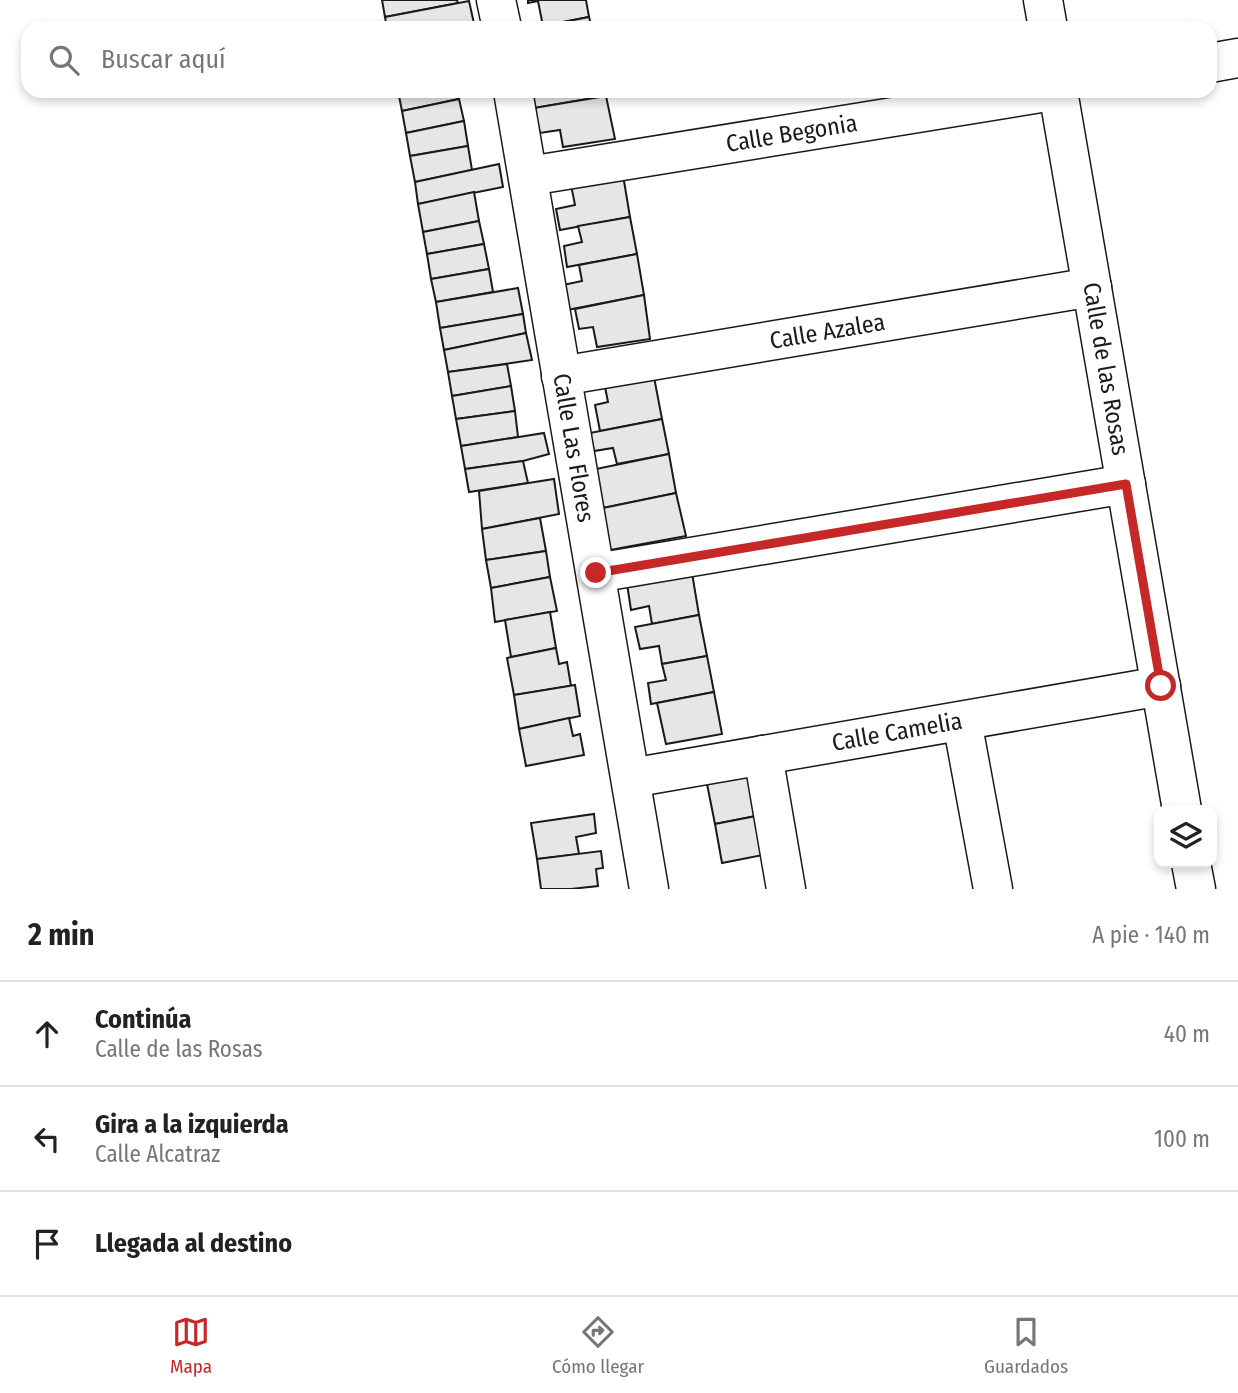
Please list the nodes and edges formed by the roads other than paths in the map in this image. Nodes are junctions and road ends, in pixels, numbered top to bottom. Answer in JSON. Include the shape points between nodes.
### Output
{"nodes":[{"id":1,"x":496,"y":0,"type":"edge"},
{"id":2,"x":1043,"y":0,"type":"edge"},
{"id":3,"x":500,"y":21,"type":"edge"},
{"id":4,"x":1047,"y":21,"type":"edge"},
{"id":5,"x":1238,"y":58,"type":"edge"},
{"id":6,"x":1217,"y":62,"type":"edge"},
{"id":7,"x":514,"y":98,"type":"edge"},
{"id":8,"x":1010,"y":98,"type":"edge"},
{"id":9,"x":1059,"y":98,"type":"edge"},
{"id":10,"x":529,"y":176,"type":"junction"},
{"id":11,"x":1092,"y":287,"type":"junction"},
{"id":12,"x":562,"y":376,"type":"junction"},
{"id":13,"x":1126,"y":484,"type":"junction"},
{"id":14,"x":596,"y":573,"type":"junction"},
{"id":15,"x":1161,"y":686,"type":"junction"},
{"id":16,"x":962,"y":721,"type":"junction"},
{"id":17,"x":763,"y":755,"type":"junction"},
{"id":18,"x":631,"y":778,"type":"junction"},
{"id":19,"x":1181,"y":805,"type":"edge"},
{"id":20,"x":1192,"y":868,"type":"edge"},
{"id":21,"x":649,"y":889,"type":"edge"},
{"id":22,"x":786,"y":889,"type":"edge"},
{"id":23,"x":993,"y":889,"type":"edge"},
{"id":24,"x":1196,"y":889,"type":"edge"}],
"edges":[{"from":1,"to":3,"type":"street"},
{"from":2,"to":4,"type":"street"},
{"from":5,"to":6,"type":"street"},
{"from":7,"to":10,"type":"street","name":"Calle Las Flores"},
{"from":8,"to":10,"type":"street","name":"Calle Begonia"},
{"from":9,"to":11,"type":"street","name":"Calle de las Rosas"},
{"from":10,"to":12,"type":"street","name":"Calle Las Flores"},
{"from":11,"to":12,"type":"street","name":"Calle Azalea"},
{"from":11,"to":13,"type":"street","name":"Calle de las Rosas"},
{"from":12,"to":14,"type":"street","name":"Calle Las Flores"},
{"from":13,"to":14,"type":"street"},
{"from":13,"to":15,"type":"street","name":"Calle de las Rosas"},
{"from":14,"to":18,"type":"street","name":"Calle Las Flores"},
{"from":15,"to":16,"type":"street","name":"Calle Camelia"},
{"from":15,"to":19,"type":"street","name":"Calle de las Rosas"},
{"from":16,"to":17,"type":"street","name":"Calle Camelia"},
{"from":16,"to":23,"type":"street"},
{"from":17,"to":18,"type":"street","name":"Calle Camelia"},
{"from":17,"to":22,"type":"street"},
{"from":18,"to":21,"type":"street","name":"Calle Las Flores"},
{"from":20,"to":24,"type":"street"}]}
